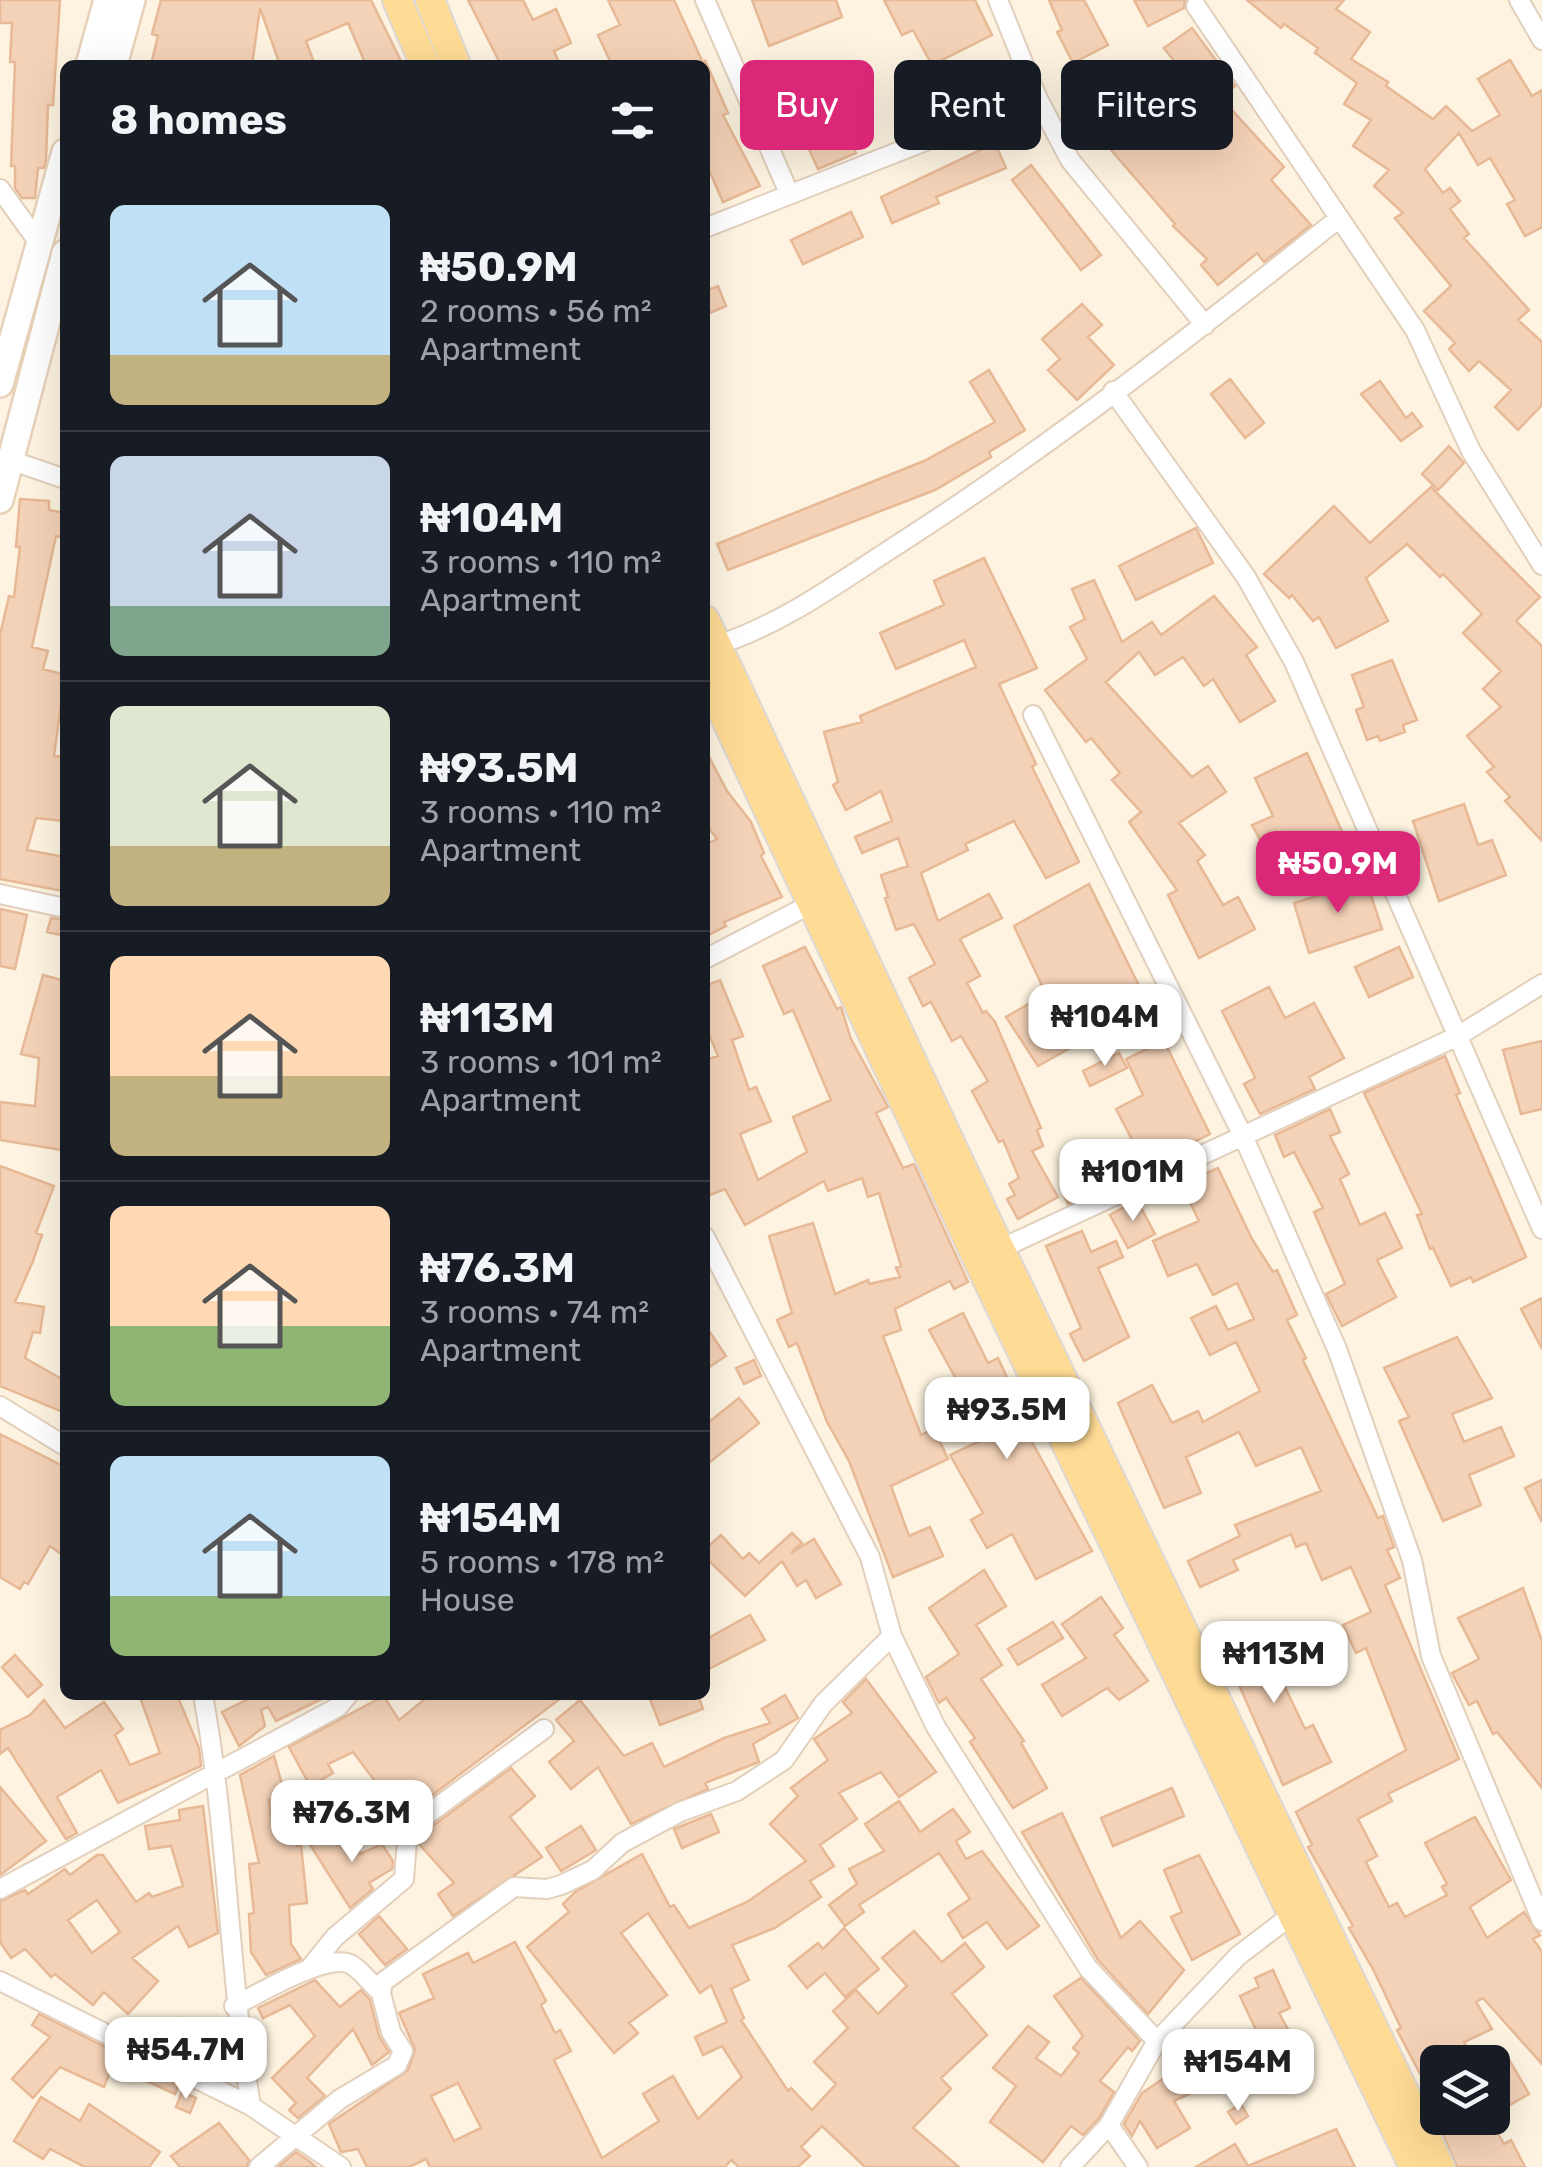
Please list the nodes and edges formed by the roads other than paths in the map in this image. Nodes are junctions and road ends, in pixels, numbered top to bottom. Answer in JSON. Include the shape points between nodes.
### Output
{"nodes":[{"id":1,"x":106,"y":0,"type":"edge"},
{"id":2,"x":132,"y":0,"type":"edge"},
{"id":3,"x":397,"y":0,"type":"edge"},
{"id":4,"x":430,"y":0,"type":"edge"},
{"id":5,"x":704,"y":0,"type":"edge"},
{"id":6,"x":998,"y":0,"type":"edge"},
{"id":7,"x":1519,"y":0,"type":"edge"},
{"id":8,"x":1196,"y":6,"type":"dead end"},
{"id":9,"x":1542,"y":40,"type":"edge"},
{"id":10,"x":90,"y":60,"type":"edge"},
{"id":11,"x":115,"y":60,"type":"edge"},
{"id":12,"x":423,"y":60,"type":"edge"},
{"id":13,"x":454,"y":60,"type":"edge"},
{"id":14,"x":1022,"y":60,"type":"edge"},
{"id":15,"x":1041,"y":103,"type":"edge"},
{"id":16,"x":902,"y":150,"type":"edge"},
{"id":17,"x":60,"y":170,"type":"edge"},
{"id":18,"x":0,"y":189,"type":"edge"},
{"id":19,"x":789,"y":193,"type":"junction"},
{"id":20,"x":1338,"y":218,"type":"junction"},
{"id":21,"x":710,"y":226,"type":"edge"},
{"id":22,"x":39,"y":243,"type":"junction"},
{"id":23,"x":60,"y":271,"type":"edge"},
{"id":24,"x":1206,"y":325,"type":"junction"},
{"id":25,"x":0,"y":384,"type":"edge"},
{"id":26,"x":1114,"y":391,"type":"junction"},
{"id":27,"x":10,"y":460,"type":"junction"},
{"id":28,"x":60,"y":477,"type":"edge"},
{"id":29,"x":0,"y":500,"type":"edge"},
{"id":30,"x":1542,"y":565,"type":"edge"},
{"id":31,"x":710,"y":630,"type":"edge"},
{"id":32,"x":718,"y":645,"type":"junction"},
{"id":33,"x":710,"y":685,"type":"edge"},
{"id":34,"x":1032,"y":715,"type":"dead end"},
{"id":35,"x":0,"y":894,"type":"edge"},
{"id":36,"x":813,"y":904,"type":"junction"},
{"id":37,"x":60,"y":907,"type":"edge"},
{"id":38,"x":710,"y":957,"type":"edge"},
{"id":39,"x":1542,"y":984,"type":"edge"},
{"id":40,"x":1458,"y":1036,"type":"junction"},
{"id":41,"x":1244,"y":1138,"type":"junction"},
{"id":42,"x":1542,"y":1229,"type":"edge"},
{"id":43,"x":710,"y":1247,"type":"edge"},
{"id":44,"x":1000,"y":1250,"type":"junction"},
{"id":45,"x":0,"y":1406,"type":"edge"},
{"id":46,"x":60,"y":1443,"type":"edge"},
{"id":47,"x":892,"y":1636,"type":"junction"},
{"id":48,"x":204,"y":1700,"type":"edge"},
{"id":49,"x":344,"y":1700,"type":"edge"},
{"id":50,"x":544,"y":1729,"type":"dead end"},
{"id":51,"x":217,"y":1774,"type":"junction"},
{"id":52,"x":0,"y":1888,"type":"edge"},
{"id":53,"x":1293,"y":1914,"type":"junction"},
{"id":54,"x":1542,"y":1920,"type":"edge"},
{"id":55,"x":310,"y":1968,"type":"junction"},
{"id":56,"x":0,"y":1982,"type":"edge"},
{"id":57,"x":381,"y":1993,"type":"junction"},
{"id":58,"x":234,"y":2006,"type":"junction"},
{"id":59,"x":1157,"y":2040,"type":"junction"},
{"id":60,"x":251,"y":2106,"type":"junction"},
{"id":61,"x":1109,"y":2125,"type":"junction"},
{"id":62,"x":291,"y":2136,"type":"junction"},
{"id":63,"x":259,"y":2167,"type":"edge"},
{"id":64,"x":341,"y":2167,"type":"edge"},
{"id":65,"x":1070,"y":2167,"type":"edge"},
{"id":66,"x":1138,"y":2167,"type":"edge"},
{"id":67,"x":1414,"y":2167,"type":"edge"},
{"id":68,"x":1440,"y":2167,"type":"edge"}],
"edges":[{"from":1,"to":10,"type":"main road"},
{"from":2,"to":11,"type":"main road"},
{"from":3,"to":12,"type":"main road"},
{"from":4,"to":13,"type":"main road"},
{"from":5,"to":19,"type":"street"},
{"from":6,"to":14,"type":"street"},
{"from":7,"to":9,"type":"street"},
{"from":8,"to":20,"type":"street"},
{"from":15,"to":24,"type":"street","via":[[1090,188]]},
{"from":16,"to":19,"type":"street"},
{"from":17,"to":22,"type":"main road"},
{"from":18,"to":22,"type":"street"},
{"from":19,"to":21,"type":"street"},
{"from":20,"to":24,"type":"street"},
{"from":20,"to":30,"type":"street","via":[[1424,346],[1472,451]]},
{"from":22,"to":25,"type":"main road"},
{"from":23,"to":27,"type":"main road"},
{"from":24,"to":26,"type":"street"},
{"from":26,"to":32,"type":"street","via":[[970,498],[861,568],[767,628]]},
{"from":26,"to":40,"type":"street","via":[[1246,577],[1294,662]]},
{"from":27,"to":28,"type":"street"},
{"from":27,"to":29,"type":"main road"},
{"from":31,"to":32,"type":"main road"},
{"from":32,"to":44,"type":"main road"},
{"from":33,"to":36,"type":"main road"},
{"from":34,"to":41,"type":"street"},
{"from":35,"to":37,"type":"street"},
{"from":36,"to":38,"type":"street"},
{"from":36,"to":53,"type":"main road"},
{"from":39,"to":40,"type":"street"},
{"from":40,"to":41,"type":"street"},
{"from":40,"to":42,"type":"street"},
{"from":41,"to":44,"type":"street"},
{"from":41,"to":54,"type":"street","via":[[1380,1460],[1416,1574],[1431,1656]]},
{"from":43,"to":47,"type":"street","via":[[870,1557]]},
{"from":44,"to":68,"type":"main road"},
{"from":45,"to":46,"type":"street"},
{"from":47,"to":57,"type":"street","via":[[822,1704],[784,1760],[737,1791],[622,1843],[593,1870],[562,1885],[514,1887],[383,1982]]},
{"from":47,"to":59,"type":"street","via":[[936,1727],[1067,1938]]},
{"from":48,"to":51,"type":"street"},
{"from":49,"to":51,"type":"street"},
{"from":50,"to":55,"type":"street","via":[[422,1819],[407,1840],[404,1879],[336,1936]]},
{"from":51,"to":52,"type":"street"},
{"from":51,"to":58,"type":"street"},
{"from":53,"to":59,"type":"street","via":[[1238,1956]]},
{"from":53,"to":67,"type":"main road"},
{"from":55,"to":57,"type":"street","via":[[350,1964]]},
{"from":55,"to":58,"type":"street"},
{"from":56,"to":60,"type":"street"},
{"from":57,"to":62,"type":"street","via":[[403,2051],[397,2065]]},
{"from":58,"to":60,"type":"street"},
{"from":59,"to":61,"type":"street"},
{"from":60,"to":62,"type":"street"},
{"from":61,"to":65,"type":"street"},
{"from":61,"to":66,"type":"street"},
{"from":62,"to":63,"type":"street"},
{"from":62,"to":64,"type":"street"}]}
